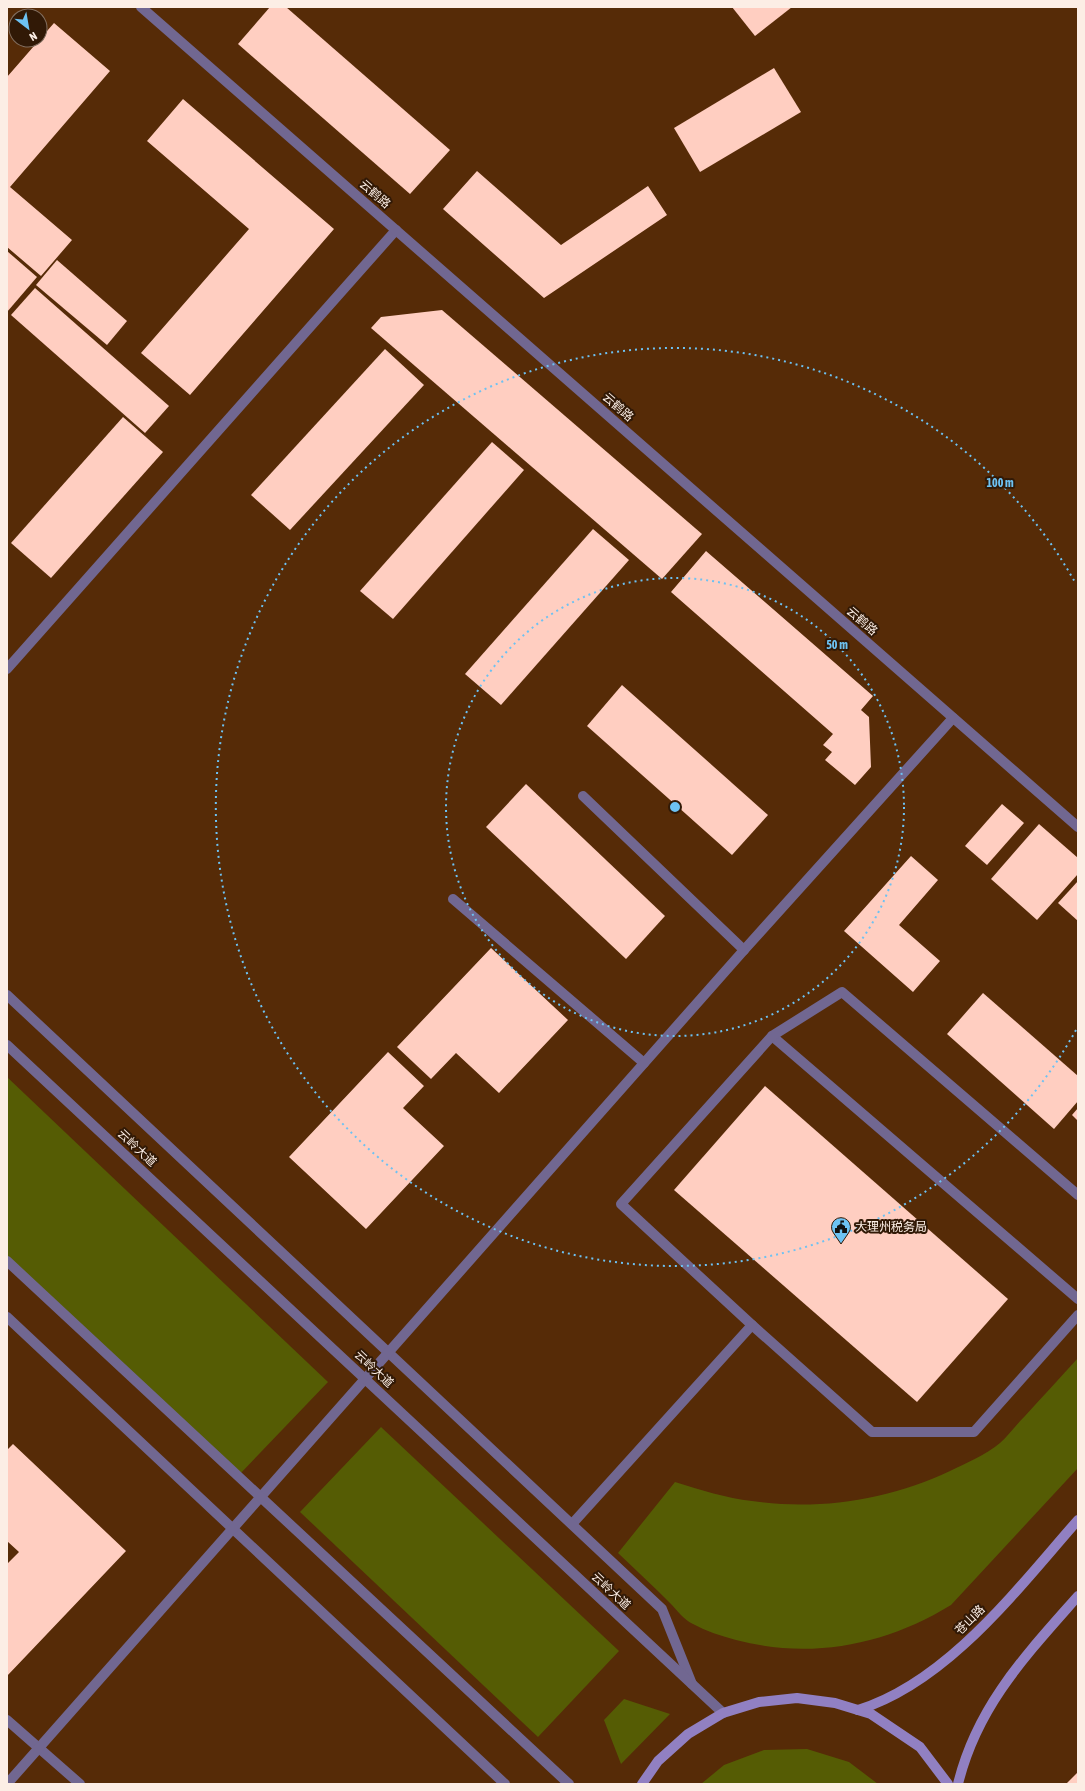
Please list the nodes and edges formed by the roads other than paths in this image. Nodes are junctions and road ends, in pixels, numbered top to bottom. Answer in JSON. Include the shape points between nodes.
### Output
{"nodes":[{"id":1,"x":141,"y":7,"type":"edge"},
{"id":2,"x":396,"y":230,"type":"junction"},
{"id":3,"x":7,"y":669,"type":"edge"},
{"id":4,"x":953,"y":718,"type":"junction"},
{"id":5,"x":583,"y":796,"type":"dead end"},
{"id":6,"x":1078,"y":827,"type":"edge"},
{"id":7,"x":453,"y":899,"type":"dead end"},
{"id":8,"x":744,"y":950,"type":"junction"},
{"id":9,"x":7,"y":995,"type":"edge"},
{"id":10,"x":772,"y":1036,"type":"junction"},
{"id":11,"x":7,"y":1045,"type":"edge"},
{"id":12,"x":644,"y":1063,"type":"junction"},
{"id":13,"x":1078,"y":1195,"type":"edge"},
{"id":14,"x":7,"y":1261,"type":"edge"},
{"id":15,"x":1078,"y":1299,"type":"edge"},
{"id":16,"x":1078,"y":1315,"type":"edge"},
{"id":17,"x":7,"y":1317,"type":"edge"},
{"id":18,"x":752,"y":1325,"type":"junction"},
{"id":19,"x":388,"y":1353,"type":"junction"},
{"id":20,"x":365,"y":1379,"type":"junction"},
{"id":21,"x":261,"y":1497,"type":"junction"},
{"id":22,"x":1078,"y":1520,"type":"edge"},
{"id":23,"x":572,"y":1524,"type":"junction"},
{"id":24,"x":233,"y":1528,"type":"junction"},
{"id":25,"x":1078,"y":1596,"type":"edge"},
{"id":26,"x":692,"y":1684,"type":"junction"},
{"id":27,"x":858,"y":1710,"type":"junction"},
{"id":28,"x":723,"y":1713,"type":"junction"},
{"id":29,"x":7,"y":1720,"type":"edge"},
{"id":30,"x":40,"y":1748,"type":"junction"},
{"id":31,"x":7,"y":1784,"type":"edge"},
{"id":32,"x":80,"y":1784,"type":"edge"},
{"id":33,"x":505,"y":1784,"type":"edge"},
{"id":34,"x":569,"y":1784,"type":"edge"},
{"id":35,"x":642,"y":1784,"type":"edge"},
{"id":36,"x":948,"y":1784,"type":"edge"},
{"id":37,"x":958,"y":1784,"type":"edge"}],
"edges":[{"from":1,"to":2,"type":"street","name":"云鹤路"},
{"from":2,"to":3,"type":"street"},
{"from":2,"to":4,"type":"street","name":"云鹤路"},
{"from":4,"to":6,"type":"street","name":"云鹤路"},
{"from":4,"to":8,"type":"street"},
{"from":5,"to":8,"type":"street"},
{"from":7,"to":12,"type":"street"},
{"from":8,"to":12,"type":"street"},
{"from":9,"to":19,"type":"street"},
{"from":10,"to":13,"type":"street","via":[[842,992]]},
{"from":10,"to":15,"type":"street"},
{"from":10,"to":18,"type":"street","via":[[621,1204]]},
{"from":11,"to":20,"type":"street","name":"云岭大道"},
{"from":12,"to":19,"type":"street"},
{"from":14,"to":21,"type":"street"},
{"from":16,"to":18,"type":"street","via":[[974,1432],[872,1432]]},
{"from":17,"to":24,"type":"street"},
{"from":18,"to":23,"type":"street"},
{"from":19,"to":20,"type":"street"},
{"from":19,"to":23,"type":"street"},
{"from":20,"to":21,"type":"street"},
{"from":20,"to":26,"type":"street","name":"云岭大道"},
{"from":21,"to":24,"type":"street"},
{"from":21,"to":34,"type":"street"},
{"from":22,"to":27,"type":"main road","name":"苍山路","via":[[964,1645],[915,1682]]},
{"from":23,"to":26,"type":"street","via":[[662,1609]]},
{"from":24,"to":30,"type":"street"},
{"from":24,"to":33,"type":"street"},
{"from":25,"to":37,"type":"main road","via":[[998,1692],[968,1748]]},
{"from":26,"to":28,"type":"street","name":"云岭大道"},
{"from":27,"to":28,"type":"main road","via":[[835,1703],[797,1698],[759,1702]]},
{"from":27,"to":36,"type":"main road","via":[[871,1714],[920,1747]]},
{"from":28,"to":35,"type":"main road","via":[[688,1734],[658,1761]]},
{"from":29,"to":30,"type":"street"},
{"from":30,"to":31,"type":"street"},
{"from":30,"to":32,"type":"street"}]}
